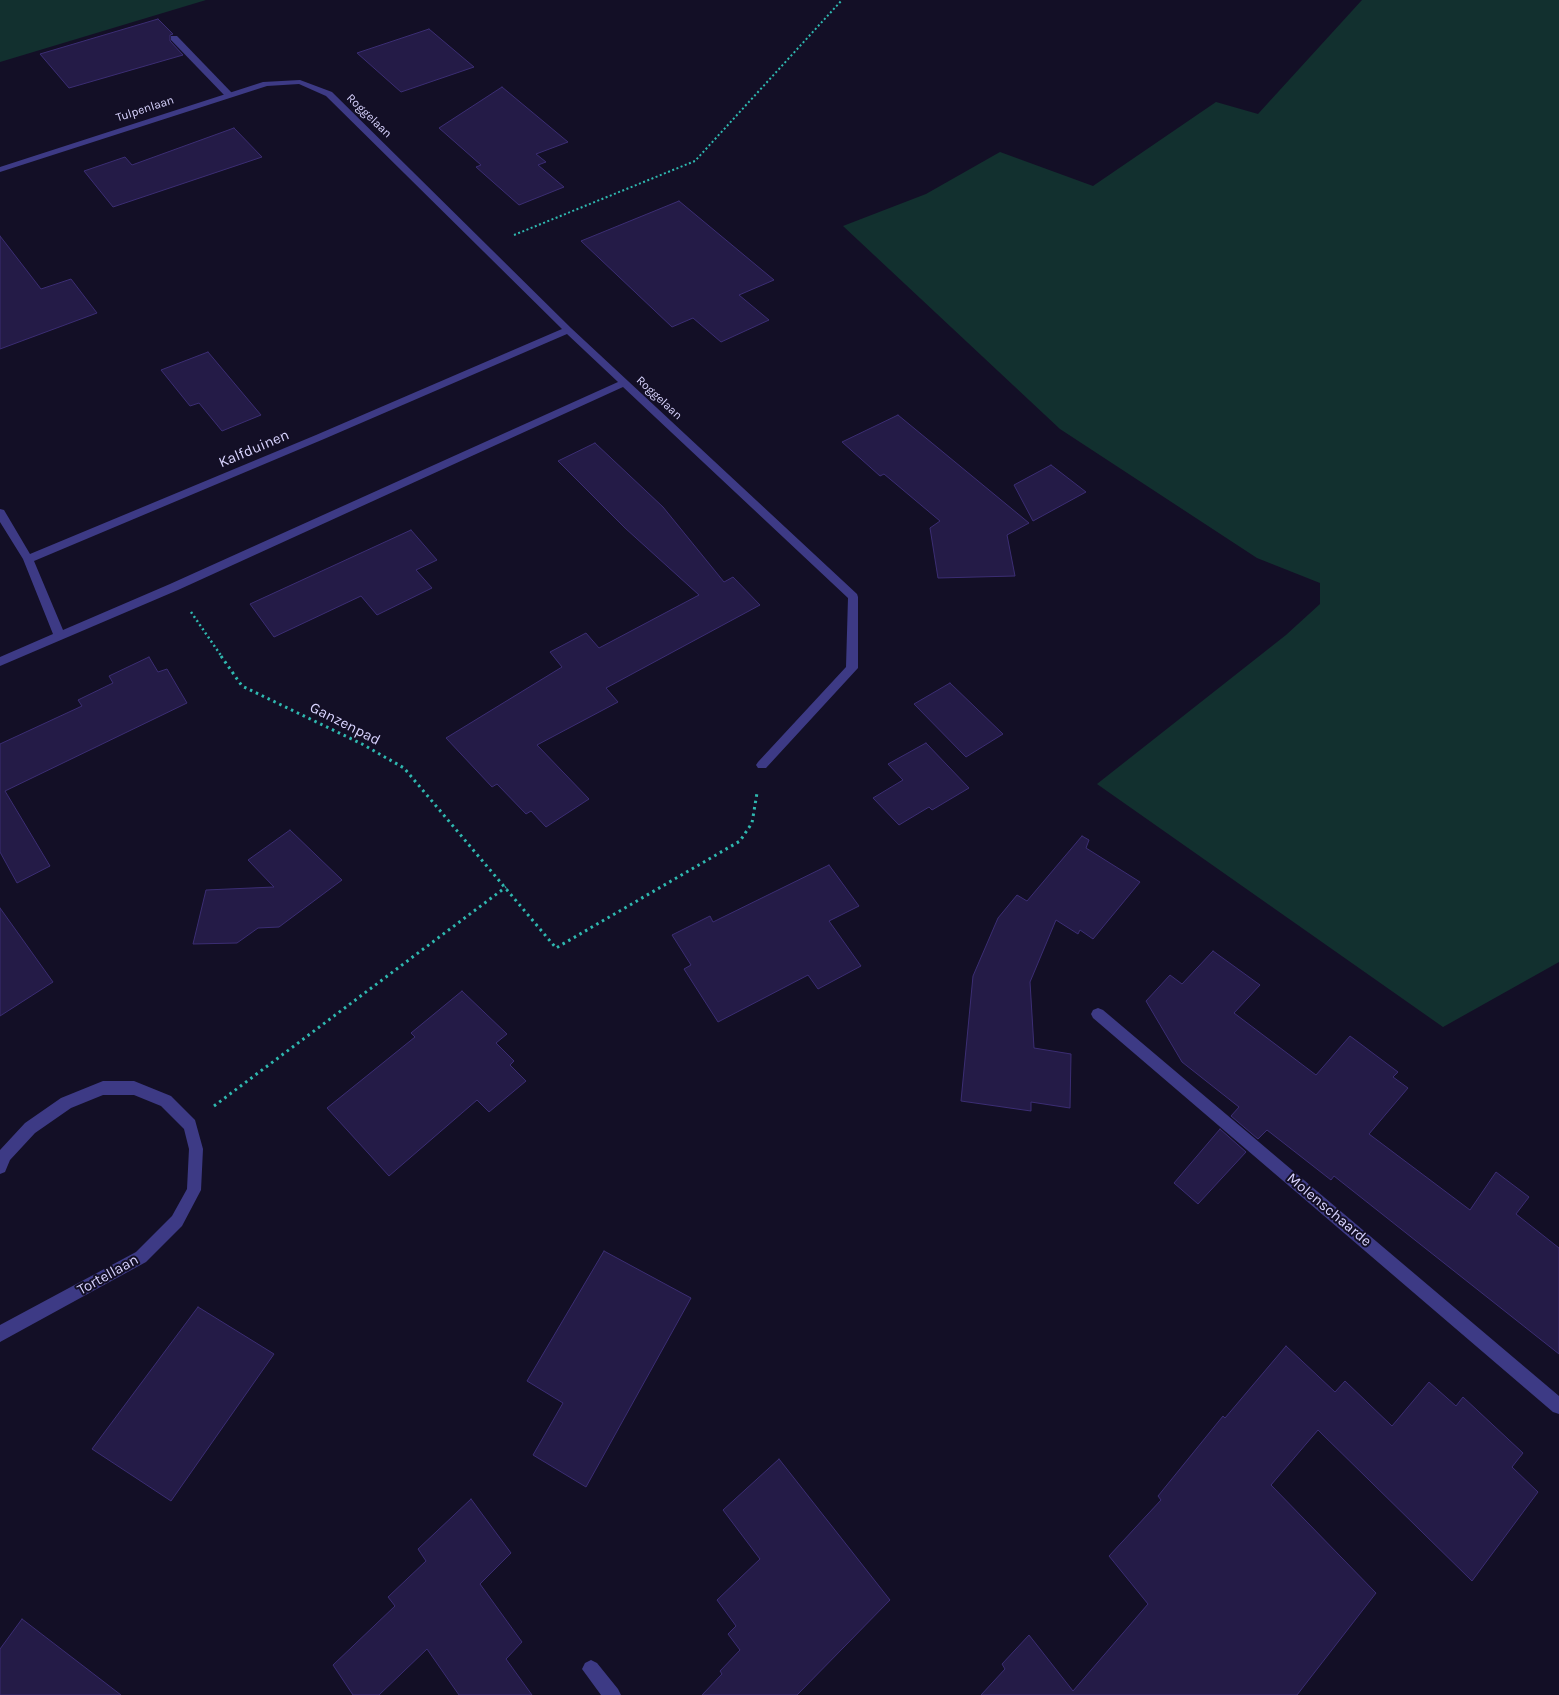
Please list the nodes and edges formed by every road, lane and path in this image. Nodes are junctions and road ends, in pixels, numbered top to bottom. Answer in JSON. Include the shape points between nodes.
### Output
{"nodes":[{"id":1,"x":842,"y":0,"type":"edge"},
{"id":2,"x":174,"y":38,"type":"dead end"},
{"id":3,"x":300,"y":82,"type":"joint"},
{"id":4,"x":229,"y":95,"type":"junction"},
{"id":5,"x":0,"y":170,"type":"edge"},
{"id":6,"x":486,"y":246,"type":"junction"},
{"id":7,"x":568,"y":330,"type":"junction"},
{"id":8,"x":624,"y":383,"type":"junction"},
{"id":9,"x":0,"y":512,"type":"edge"},
{"id":10,"x":28,"y":559,"type":"junction"},
{"id":11,"x":174,"y":587,"type":"junction"},
{"id":12,"x":60,"y":637,"type":"junction"},
{"id":13,"x":0,"y":662,"type":"edge"},
{"id":14,"x":762,"y":765,"type":"joint"},
{"id":15,"x":506,"y":887,"type":"junction"},
{"id":16,"x":1098,"y":1014,"type":"dead end"},
{"id":17,"x":190,"y":1125,"type":"junction"},
{"id":18,"x":0,"y":1167,"type":"edge"},
{"id":19,"x":0,"y":1334,"type":"edge"},
{"id":20,"x":1559,"y":1406,"type":"edge"},
{"id":21,"x":592,"y":1669,"type":"dead end"},
{"id":22,"x":612,"y":1695,"type":"edge"}],
"edges":[{"from":1,"to":6,"type":"path","via":[[695,162]]},
{"from":2,"to":4,"type":"street"},
{"from":3,"to":4,"type":"street","name":"Tulpenlaan","via":[[266,84]]},
{"from":3,"to":6,"type":"street","name":"Roggelaan","via":[[329,94]]},
{"from":4,"to":5,"type":"street","name":"Tulpenlaan"},
{"from":6,"to":7,"type":"street","name":"Roggelaan"},
{"from":7,"to":8,"type":"street","name":"Roggelaan"},
{"from":7,"to":10,"type":"street","name":"Kalfduinen"},
{"from":8,"to":11,"type":"street"},
{"from":8,"to":14,"type":"street","name":"Roggelaan","via":[[853,597],[852,668]]},
{"from":9,"to":10,"type":"street"},
{"from":10,"to":12,"type":"street"},
{"from":11,"to":12,"type":"street"},
{"from":11,"to":15,"type":"path","name":"Ganzenpad","via":[[242,686],[404,768]]},
{"from":12,"to":13,"type":"street"},
{"from":14,"to":15,"type":"path","name":"Ganzenpad","via":[[752,823],[740,841],[556,948]]},
{"from":15,"to":17,"type":"path"},
{"from":16,"to":20,"type":"street","name":"Molenschaarde"},
{"from":17,"to":18,"type":"street","via":[[166,1101],[134,1088],[103,1088],[66,1103],[30,1128],[4,1156]]},
{"from":17,"to":19,"type":"street","name":"Tortellaan","via":[[196,1149],[194,1190],[177,1221],[141,1257]]},
{"from":21,"to":22,"type":"street"}]}
